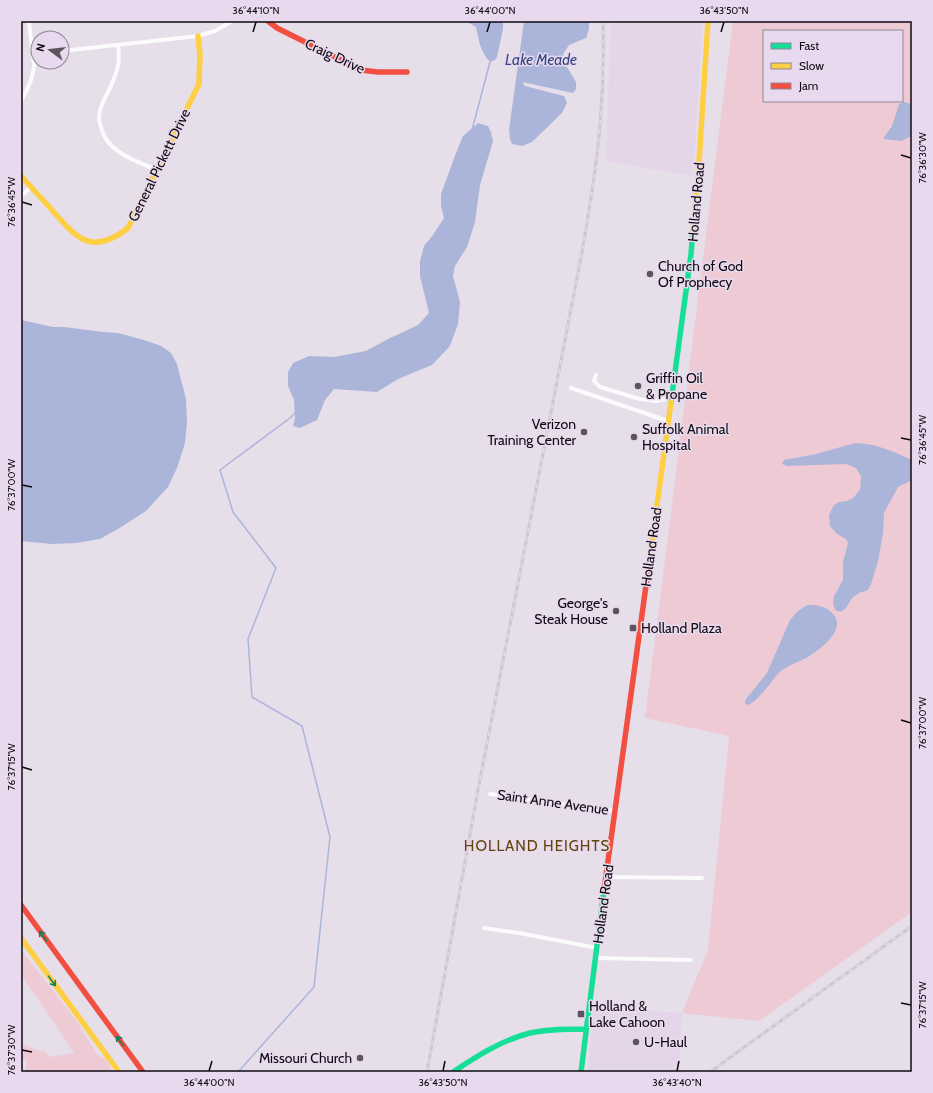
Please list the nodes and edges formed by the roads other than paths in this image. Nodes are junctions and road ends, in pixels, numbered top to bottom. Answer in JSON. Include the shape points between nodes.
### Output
{"nodes":[{"id":1,"x":232,"y":21,"type":"edge"},
{"id":2,"x":268,"y":21,"type":"edge"},
{"id":3,"x":708,"y":21,"type":"edge"},
{"id":4,"x":198,"y":36,"type":"junction"},
{"id":5,"x":118,"y":45,"type":"junction"},
{"id":6,"x":70,"y":50,"type":"edge"},
{"id":7,"x":34,"y":70,"type":"edge"},
{"id":8,"x":407,"y":72,"type":"dead end"},
{"id":9,"x":21,"y":101,"type":"edge"},
{"id":10,"x":156,"y":170,"type":"junction"},
{"id":11,"x":21,"y":176,"type":"edge"},
{"id":12,"x":31,"y":187,"type":"junction"},
{"id":13,"x":21,"y":196,"type":"edge"},
{"id":14,"x":596,"y":375,"type":"dead end"},
{"id":15,"x":571,"y":388,"type":"dead end"},
{"id":16,"x":672,"y":398,"type":"junction"},
{"id":17,"x":668,"y":421,"type":"junction"},
{"id":18,"x":490,"y":794,"type":"dead end"},
{"id":19,"x":616,"y":811,"type":"junction"},
{"id":20,"x":606,"y":877,"type":"junction"},
{"id":21,"x":702,"y":878,"type":"dead end"},
{"id":22,"x":21,"y":906,"type":"edge"},
{"id":23,"x":484,"y":928,"type":"dead end"},
{"id":24,"x":21,"y":938,"type":"edge"},
{"id":25,"x":597,"y":948,"type":"junction"},
{"id":26,"x":596,"y":958,"type":"junction"},
{"id":27,"x":692,"y":960,"type":"dead end"},
{"id":28,"x":586,"y":1029,"type":"junction"},
{"id":29,"x":120,"y":1072,"type":"edge"},
{"id":30,"x":143,"y":1072,"type":"edge"},
{"id":31,"x":453,"y":1072,"type":"edge"},
{"id":32,"x":581,"y":1072,"type":"edge"}],
"edges":[{"from":1,"to":4,"type":"street","via":[[215,31]]},
{"from":2,"to":8,"type":"main road","name":"Craig Drive","via":[[361,70],[378,73]]},
{"from":3,"to":16,"type":"main road","name":"Holland Road","via":[[695,213]]},
{"from":4,"to":5,"type":"street"},
{"from":4,"to":10,"type":"main road","name":"General Pickett Drive","via":[[199,84]]},
{"from":5,"to":6,"type":"street"},
{"from":5,"to":10,"type":"street","via":[[119,67],[98,118],[102,134],[114,148]]},
{"from":7,"to":9,"type":"street"},
{"from":10,"to":12,"type":"main road","name":"General Pickett Drive","via":[[128,228],[110,240],[82,240],[71,232]]},
{"from":11,"to":12,"type":"main road","name":"General Pickett Drive"},
{"from":12,"to":13,"type":"street"},
{"from":14,"to":16,"type":"street","via":[[594,382],[598,386],[624,395],[645,400]]},
{"from":15,"to":17,"type":"street"},
{"from":16,"to":17,"type":"main road","name":"Holland Road"},
{"from":17,"to":19,"type":"main road","name":"Holland Road"},
{"from":18,"to":19,"type":"street","name":"Saint Anne Avenue"},
{"from":19,"to":20,"type":"main road","name":"Holland Road"},
{"from":20,"to":21,"type":"street"},
{"from":20,"to":25,"type":"main road","name":"Holland Road"},
{"from":30,"to":22,"type":"main road","one_way":true},
{"from":23,"to":25,"type":"street"},
{"from":24,"to":29,"type":"main road","one_way":true},
{"from":25,"to":26,"type":"main road","name":"Holland Road"},
{"from":26,"to":27,"type":"street"},
{"from":26,"to":28,"type":"main road","name":"Holland Road"},
{"from":28,"to":31,"type":"main road","via":[[542,1030],[511,1038],[485,1050]]},
{"from":28,"to":32,"type":"main road","name":"Holland Road"}]}
